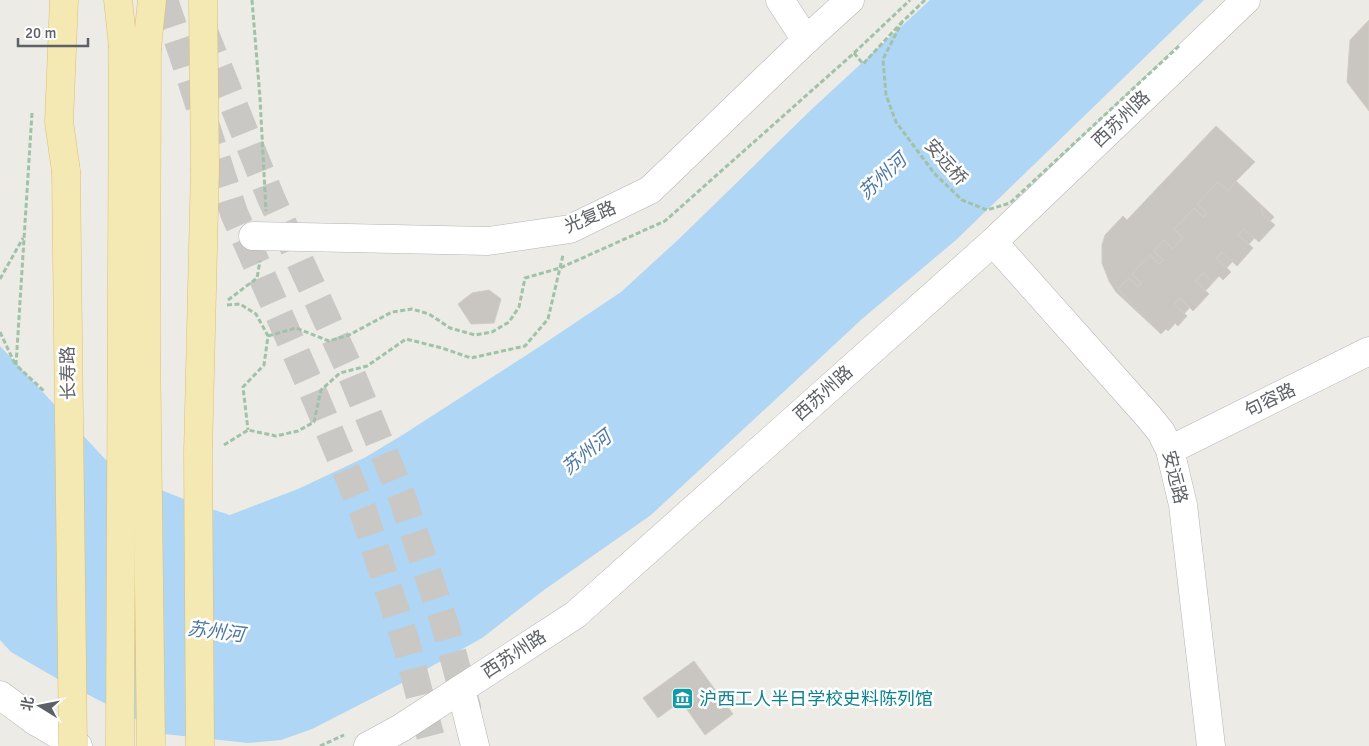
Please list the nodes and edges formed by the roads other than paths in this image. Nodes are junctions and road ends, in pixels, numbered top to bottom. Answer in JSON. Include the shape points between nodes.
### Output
{"nodes":[{"id":1,"x":64,"y":0,"type":"edge"},
{"id":2,"x":118,"y":0,"type":"edge"},
{"id":3,"x":152,"y":0,"type":"edge"},
{"id":4,"x":203,"y":0,"type":"edge"},
{"id":5,"x":780,"y":0,"type":"edge"},
{"id":6,"x":850,"y":0,"type":"edge"},
{"id":7,"x":1246,"y":0,"type":"edge"},
{"id":8,"x":806,"y":40,"type":"junction"},
{"id":9,"x":135,"y":47,"type":"junction"},
{"id":10,"x":253,"y":236,"type":"dead end"},
{"id":11,"x":992,"y":242,"type":"junction"},
{"id":12,"x":1369,"y":351,"type":"edge"},
{"id":13,"x":1170,"y":450,"type":"junction"},
{"id":14,"x":461,"y":689,"type":"junction"},
{"id":15,"x":0,"y":695,"type":"edge"},
{"id":16,"x":73,"y":746,"type":"edge"},
{"id":17,"x":78,"y":746,"type":"edge"},
{"id":18,"x":120,"y":746,"type":"edge"},
{"id":19,"x":151,"y":746,"type":"edge"},
{"id":20,"x":200,"y":746,"type":"edge"},
{"id":21,"x":368,"y":746,"type":"edge"},
{"id":22,"x":475,"y":746,"type":"edge"},
{"id":23,"x":1211,"y":746,"type":"edge"}],
"edges":[{"from":1,"to":16,"type":"main road","name":"长寿路","bridge":true,"via":[[59,122],[66,171]]},
{"from":2,"to":9,"type":"main road"},
{"from":3,"to":9,"type":"main road"},
{"from":4,"to":20,"type":"main road","bridge":true,"via":[[205,168],[198,454]]},
{"from":5,"to":8,"type":"street"},
{"from":6,"to":8,"type":"street","name":"光复路"},
{"from":7,"to":11,"type":"street","name":"西苏州路"},
{"from":8,"to":10,"type":"street","name":"光复路","via":[[650,190],[570,229],[488,241]]},
{"from":9,"to":18,"type":"main road","bridge":true},
{"from":9,"to":19,"type":"main road","bridge":true,"via":[[146,341]]},
{"from":11,"to":13,"type":"street","name":"安远路","via":[[1148,416]]},
{"from":11,"to":14,"type":"street","name":"西苏州路","via":[[575,615]]},
{"from":12,"to":13,"type":"street","name":"句容路"},
{"from":13,"to":23,"type":"street","name":"安远路","via":[[1183,505]]},
{"from":14,"to":21,"type":"street","name":"西苏州路"},
{"from":14,"to":22,"type":"street"},
{"from":15,"to":17,"type":"street"}]}
